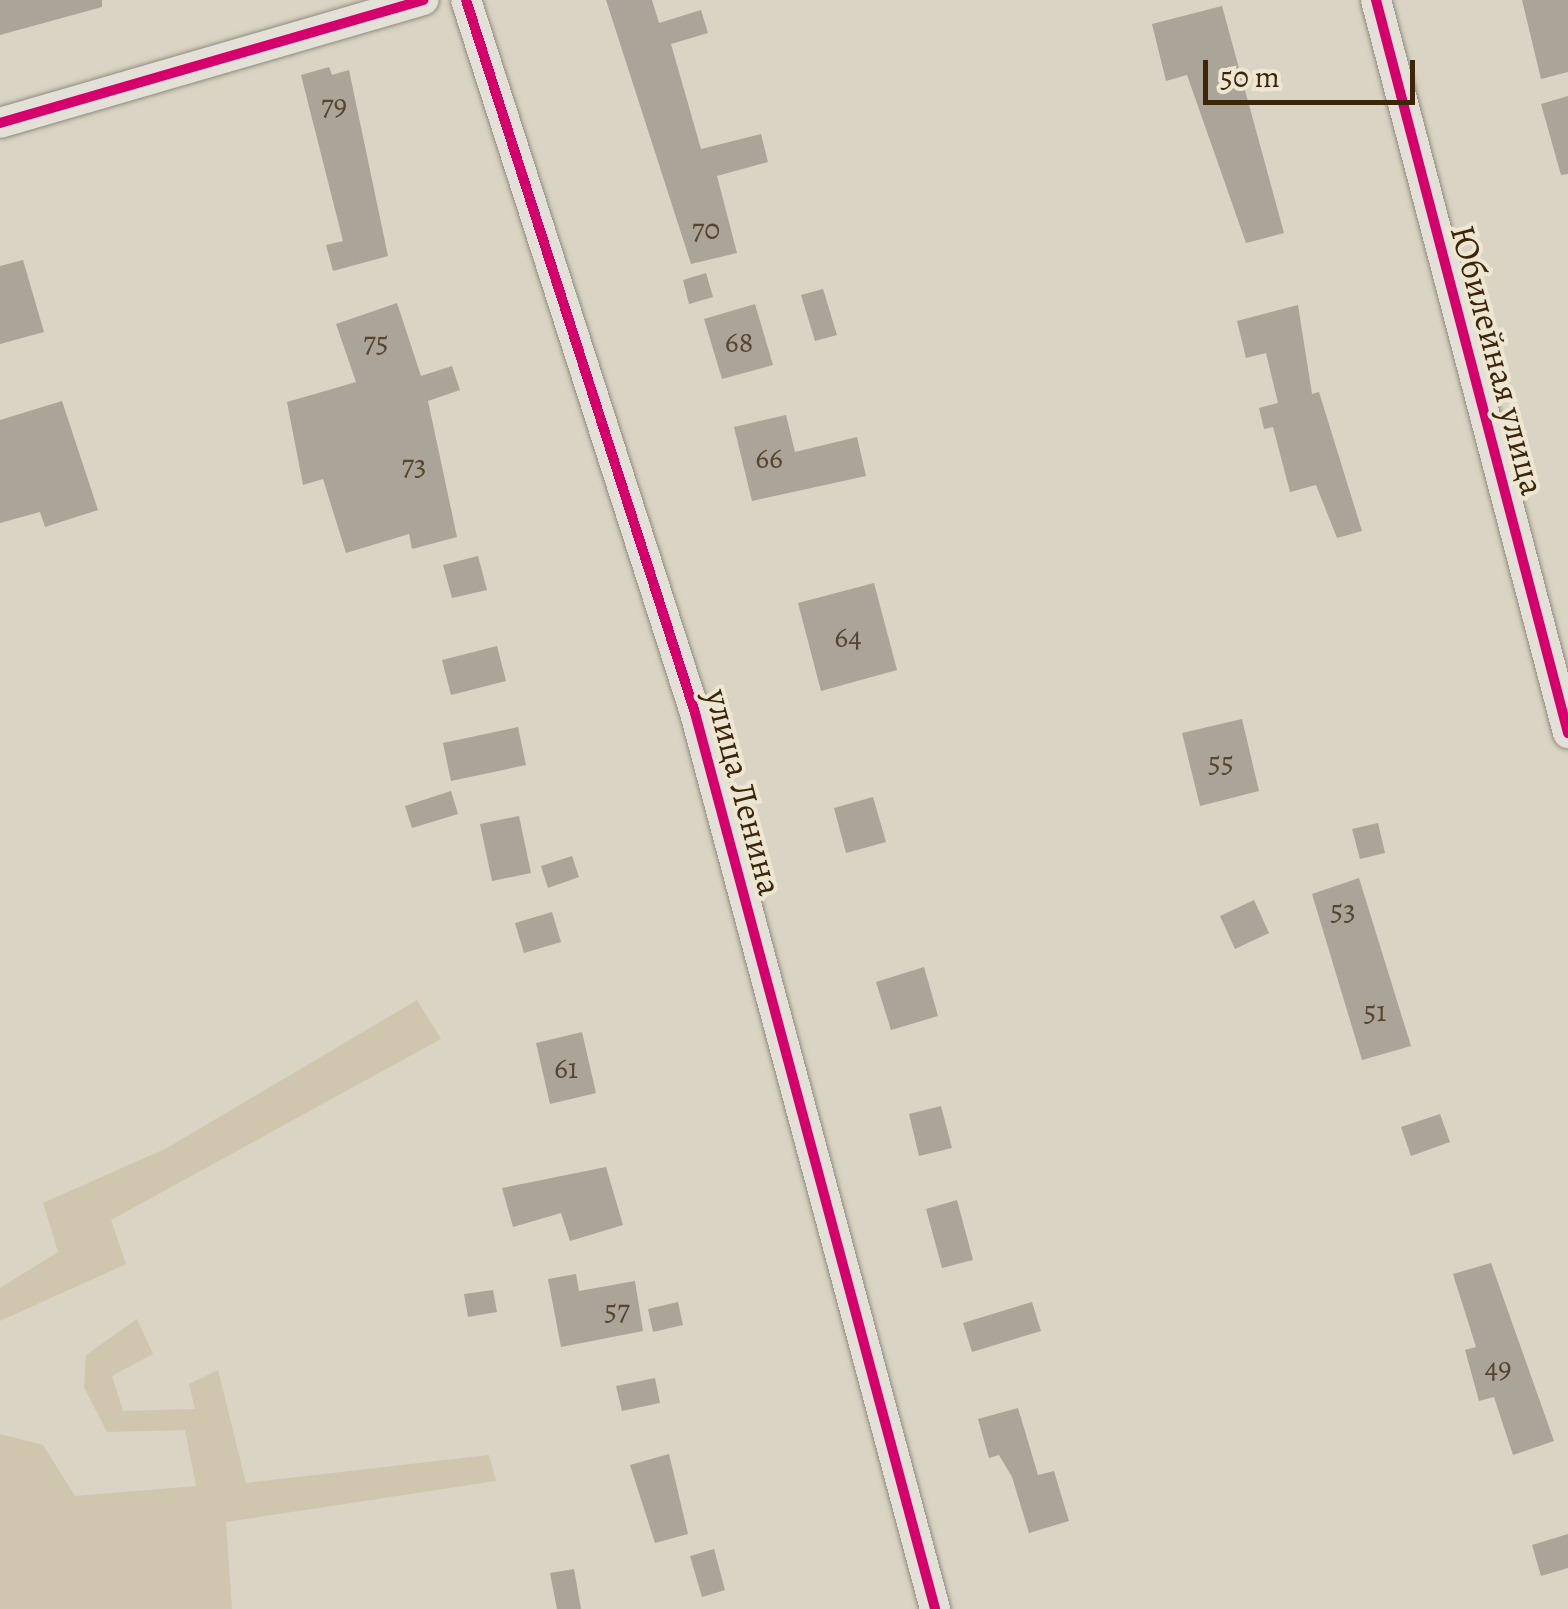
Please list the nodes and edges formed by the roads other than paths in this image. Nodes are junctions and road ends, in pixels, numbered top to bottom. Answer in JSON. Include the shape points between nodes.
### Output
{"nodes":[{"id":1,"x":423,"y":0,"type":"edge"},
{"id":2,"x":466,"y":0,"type":"edge"},
{"id":3,"x":1376,"y":0,"type":"edge"},
{"id":4,"x":0,"y":124,"type":"edge"},
{"id":5,"x":1568,"y":733,"type":"edge"},
{"id":6,"x":935,"y":1609,"type":"edge"}],
"edges":[{"from":1,"to":4,"type":"street"},
{"from":2,"to":6,"type":"street","name":"улица Ленина","via":[[695,713]]},
{"from":3,"to":5,"type":"street","name":"Юбилейная улица"}]}
